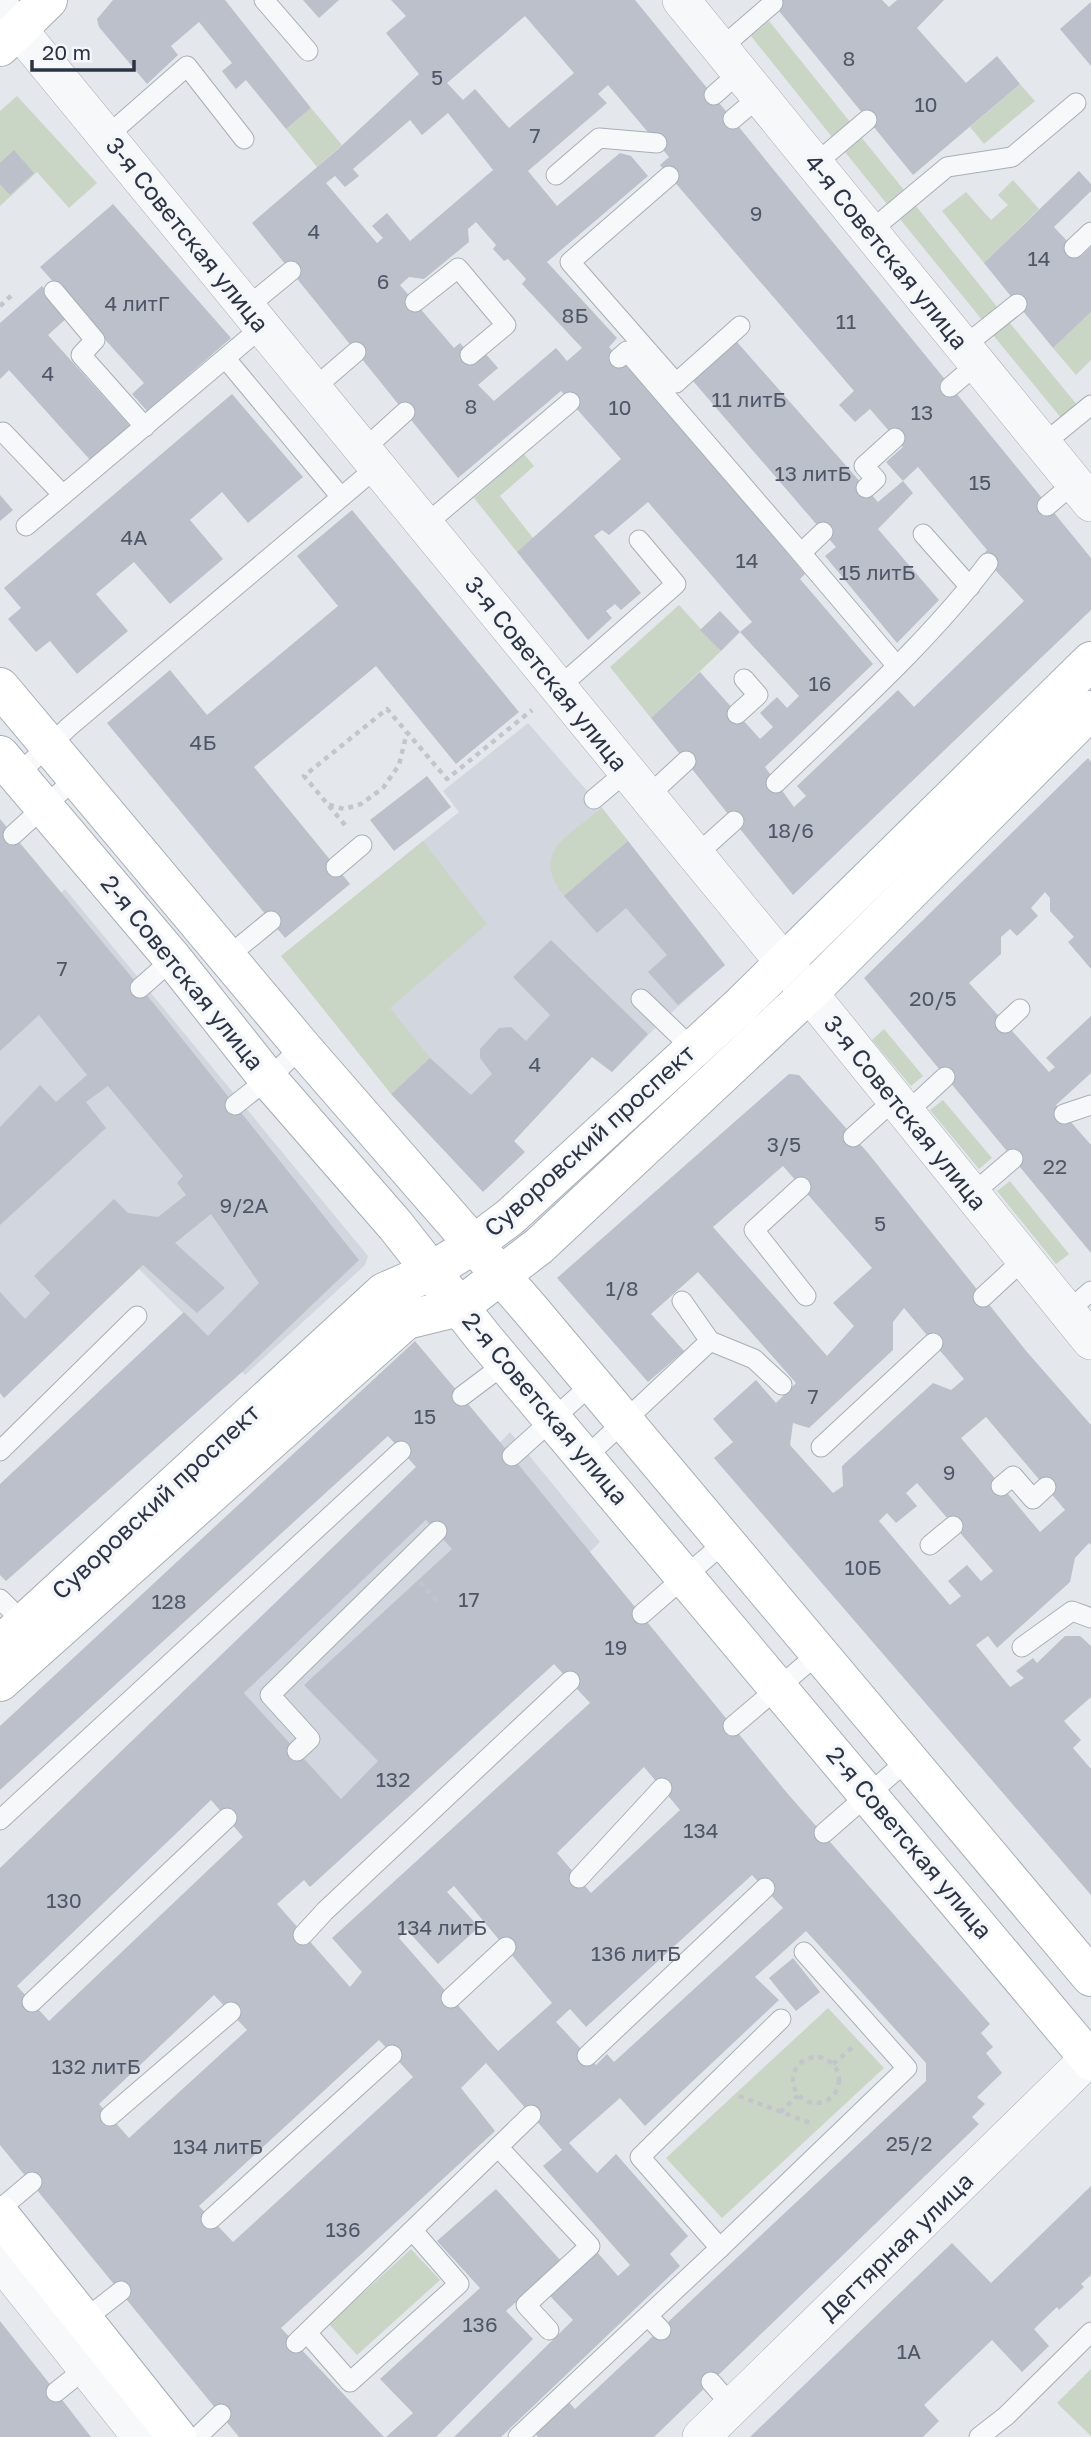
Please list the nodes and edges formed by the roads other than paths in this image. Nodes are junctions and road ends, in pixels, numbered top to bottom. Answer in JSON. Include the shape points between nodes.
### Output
{"nodes":[{"id":1,"x":48,"y":0,"type":"edge"},
{"id":2,"x":264,"y":0,"type":"edge"},
{"id":3,"x":681,"y":0,"type":"edge"},
{"id":4,"x":773,"y":3,"type":"dead end"},
{"id":5,"x":6,"y":28,"type":"edge"},
{"id":6,"x":308,"y":51,"type":"dead end"},
{"id":7,"x":733,"y":86,"type":"junction"},
{"id":8,"x":1076,"y":103,"type":"dead end"},
{"id":9,"x":867,"y":120,"type":"dead end"},
{"id":10,"x":106,"y":136,"type":"junction"},
{"id":11,"x":244,"y":139,"type":"dead end"},
{"id":12,"x":657,"y":143,"type":"dead end"},
{"id":13,"x":814,"y":164,"type":"junction"},
{"id":14,"x":556,"y":175,"type":"dead end"},
{"id":15,"x":669,"y":176,"type":"dead end"},
{"id":16,"x":869,"y":232,"type":"junction"},
{"id":17,"x":1091,"y":232,"type":"edge"},
{"id":18,"x":1074,"y":248,"type":"dead end"},
{"id":19,"x":291,"y":271,"type":"dead end"},
{"id":20,"x":54,"y":291,"type":"dead end"},
{"id":21,"x":415,"y":302,"type":"dead end"},
{"id":22,"x":1017,"y":304,"type":"dead end"},
{"id":23,"x":254,"y":318,"type":"junction"},
{"id":24,"x":740,"y":326,"type":"dead end"},
{"id":25,"x":628,"y":350,"type":"junction"},
{"id":26,"x":356,"y":352,"type":"dead end"},
{"id":27,"x":470,"y":355,"type":"dead end"},
{"id":28,"x":226,"y":359,"type":"junction"},
{"id":29,"x":963,"y":366,"type":"junction"},
{"id":30,"x":313,"y":389,"type":"junction"},
{"id":31,"x":570,"y":401,"type":"dead end"},
{"id":32,"x":1091,"y":405,"type":"edge"},
{"id":33,"x":405,"y":412,"type":"dead end"},
{"id":34,"x":145,"y":427,"type":"junction"},
{"id":35,"x":4,"y":432,"type":"dead end"},
{"id":36,"x":895,"y":438,"type":"dead end"},
{"id":37,"x":1042,"y":445,"type":"junction"},
{"id":38,"x":370,"y":458,"type":"junction"},
{"id":39,"x":866,"y":488,"type":"dead end"},
{"id":40,"x":63,"y":495,"type":"junction"},
{"id":41,"x":341,"y":497,"type":"junction"},
{"id":42,"x":1071,"y":497,"type":"edge"},
{"id":43,"x":26,"y":526,"type":"dead end"},
{"id":44,"x":425,"y":526,"type":"junction"},
{"id":45,"x":823,"y":532,"type":"dead end"},
{"id":46,"x":923,"y":534,"type":"dead end"},
{"id":47,"x":639,"y":540,"type":"dead end"},
{"id":48,"x":801,"y":554,"type":"junction"},
{"id":49,"x":988,"y":563,"type":"dead end"},
{"id":50,"x":970,"y":587,"type":"junction"},
{"id":51,"x":1091,"y":661,"type":"edge"},
{"id":52,"x":897,"y":666,"type":"junction"},
{"id":53,"x":744,"y":679,"type":"dead end"},
{"id":54,"x":0,"y":687,"type":"edge"},
{"id":55,"x":545,"y":699,"type":"junction"},
{"id":56,"x":1091,"y":710,"type":"edge"},
{"id":57,"x":737,"y":714,"type":"dead end"},
{"id":58,"x":50,"y":744,"type":"junction"},
{"id":59,"x":686,"y":761,"type":"dead end"},
{"id":60,"x":9,"y":765,"type":"edge"},
{"id":61,"x":77,"y":777,"type":"junction"},
{"id":62,"x":776,"y":783,"type":"dead end"},
{"id":63,"x":636,"y":784,"type":"junction"},
{"id":64,"x":594,"y":799,"type":"dead end"},
{"id":65,"x":45,"y":808,"type":"junction"},
{"id":66,"x":734,"y":821,"type":"dead end"},
{"id":67,"x":13,"y":835,"type":"dead end"},
{"id":68,"x":362,"y":845,"type":"road end"},
{"id":69,"x":695,"y":856,"type":"junction"},
{"id":70,"x":336,"y":867,"type":"dead end"},
{"id":71,"x":271,"y":921,"type":"dead end"},
{"id":72,"x":227,"y":957,"type":"junction"},
{"id":73,"x":173,"y":959,"type":"junction"},
{"id":74,"x":783,"y":963,"type":"junction"},
{"id":75,"x":140,"y":988,"type":"dead end"},
{"id":76,"x":809,"y":993,"type":"junction"},
{"id":77,"x":641,"y":999,"type":"dead end"},
{"id":78,"x":1020,"y":1009,"type":"dead end"},
{"id":79,"x":1005,"y":1023,"type":"dead end"},
{"id":80,"x":302,"y":1046,"type":"junction"},
{"id":81,"x":693,"y":1049,"type":"junction"},
{"id":82,"x":945,"y":1077,"type":"dead end"},
{"id":83,"x":268,"y":1079,"type":"junction"},
{"id":84,"x":235,"y":1105,"type":"dead end"},
{"id":85,"x":1091,"y":1105,"type":"edge"},
{"id":86,"x":900,"y":1107,"type":"junction"},
{"id":87,"x":1064,"y":1114,"type":"dead end"},
{"id":88,"x":853,"y":1137,"type":"dead end"},
{"id":89,"x":1013,"y":1159,"type":"dead end"},
{"id":90,"x":801,"y":1186,"type":"dead end"},
{"id":91,"x":971,"y":1195,"type":"junction"},
{"id":92,"x":473,"y":1245,"type":"junction"},
{"id":93,"x":1024,"y":1259,"type":"junction"},
{"id":94,"x":430,"y":1272,"type":"junction"},
{"id":95,"x":502,"y":1276,"type":"junction"},
{"id":96,"x":806,"y":1296,"type":"dead end"},
{"id":97,"x":983,"y":1297,"type":"dead end"},
{"id":98,"x":682,"y":1301,"type":"dead end"},
{"id":99,"x":1079,"y":1302,"type":"edge"},
{"id":100,"x":459,"y":1307,"type":"junction"},
{"id":101,"x":137,"y":1316,"type":"dead end"},
{"id":102,"x":710,"y":1341,"type":"junction"},
{"id":103,"x":1091,"y":1341,"type":"edge"},
{"id":104,"x":933,"y":1343,"type":"dead end"},
{"id":105,"x":506,"y":1363,"type":"junction"},
{"id":106,"x":593,"y":1383,"type":"junction"},
{"id":107,"x":782,"y":1385,"type":"dead end"},
{"id":108,"x":462,"y":1396,"type":"dead end"},
{"id":109,"x":552,"y":1418,"type":"junction"},
{"id":110,"x":624,"y":1421,"type":"junction"},
{"id":111,"x":821,"y":1447,"type":"dead end"},
{"id":112,"x":0,"y":1451,"type":"edge"},
{"id":113,"x":401,"y":1451,"type":"dead end"},
{"id":114,"x":512,"y":1456,"type":"dead end"},
{"id":115,"x":586,"y":1458,"type":"junction"},
{"id":116,"x":1001,"y":1486,"type":"dead end"},
{"id":117,"x":1046,"y":1487,"type":"dead end"},
{"id":118,"x":953,"y":1526,"type":"dead end"},
{"id":119,"x":436,"y":1531,"type":"dead end"},
{"id":120,"x":726,"y":1541,"type":"junction"},
{"id":121,"x":930,"y":1545,"type":"dead end"},
{"id":122,"x":685,"y":1576,"type":"junction"},
{"id":123,"x":642,"y":1614,"type":"dead end"},
{"id":124,"x":1091,"y":1618,"type":"edge"},
{"id":125,"x":8,"y":1622,"type":"edge"},
{"id":126,"x":1022,"y":1647,"type":"dead end"},
{"id":127,"x":819,"y":1653,"type":"junction"},
{"id":128,"x":570,"y":1681,"type":"dead end"},
{"id":129,"x":0,"y":1682,"type":"edge"},
{"id":130,"x":778,"y":1687,"type":"junction"},
{"id":131,"x":733,"y":1726,"type":"dead end"},
{"id":132,"x":297,"y":1751,"type":"dead end"},
{"id":133,"x":909,"y":1759,"type":"junction"},
{"id":134,"x":662,"y":1788,"type":"dead end"},
{"id":135,"x":868,"y":1794,"type":"junction"},
{"id":136,"x":227,"y":1818,"type":"dead end"},
{"id":137,"x":0,"y":1820,"type":"edge"},
{"id":138,"x":824,"y":1833,"type":"dead end"},
{"id":139,"x":579,"y":1878,"type":"dead end"},
{"id":140,"x":765,"y":1888,"type":"dead end"},
{"id":141,"x":303,"y":1934,"type":"dead end"},
{"id":142,"x":506,"y":1947,"type":"dead end"},
{"id":143,"x":804,"y":1952,"type":"dead end"},
{"id":144,"x":1091,"y":1978,"type":"edge"},
{"id":145,"x":451,"y":1998,"type":"dead end"},
{"id":146,"x":32,"y":2002,"type":"dead end"},
{"id":147,"x":230,"y":2012,"type":"dead end"},
{"id":148,"x":781,"y":2019,"type":"dead end"},
{"id":149,"x":392,"y":2054,"type":"dead end"},
{"id":150,"x":587,"y":2056,"type":"dead end"},
{"id":151,"x":1090,"y":2059,"type":"edge"},
{"id":152,"x":531,"y":2115,"type":"dead end"},
{"id":153,"x":110,"y":2116,"type":"dead end"},
{"id":154,"x":498,"y":2147,"type":"junction"},
{"id":155,"x":32,"y":2182,"type":"dead end"},
{"id":156,"x":0,"y":2209,"type":"edge"},
{"id":157,"x":0,"y":2215,"type":"edge"},
{"id":158,"x":211,"y":2219,"type":"dead end"},
{"id":159,"x":413,"y":2231,"type":"junction"},
{"id":160,"x":720,"y":2248,"type":"junction"},
{"id":161,"x":0,"y":2260,"type":"edge"},
{"id":162,"x":121,"y":2291,"type":"dead end"},
{"id":163,"x":84,"y":2320,"type":"junction"},
{"id":164,"x":549,"y":2330,"type":"dead end"},
{"id":165,"x":1091,"y":2332,"type":"edge"},
{"id":166,"x":97,"y":2360,"type":"junction"},
{"id":167,"x":56,"y":2392,"type":"dead end"},
{"id":168,"x":221,"y":2414,"type":"dead end"},
{"id":169,"x":151,"y":2432,"type":"edge"},
{"id":170,"x":197,"y":2437,"type":"edge"},
{"id":171,"x":518,"y":2437,"type":"edge"},
{"id":172,"x":701,"y":2437,"type":"edge"},
{"id":173,"x":979,"y":2437,"type":"edge"}],
"edges":[{"from":1,"to":5,"type":"main road"},
{"from":2,"to":6,"type":"lane"},
{"from":3,"to":7,"type":"street","name":"4-я Советская улица"},
{"from":4,"to":7,"type":"lane"},
{"from":5,"to":10,"type":"street","name":"3-я Советская улица"},
{"from":7,"to":13,"type":"street","name":"4-я Советская улица"},
{"from":8,"to":16,"type":"lane","via":[[1012,157],[947,167]]},
{"from":9,"to":13,"type":"lane"},
{"from":10,"to":11,"type":"lane","via":[[187,66]]},
{"from":10,"to":23,"type":"street","name":"3-я Советская улица"},
{"from":12,"to":14,"type":"lane","via":[[599,138]]},
{"from":13,"to":16,"type":"street","name":"4-я Советская улица"},
{"from":15,"to":25,"type":"lane","via":[[570,262]]},
{"from":16,"to":29,"type":"street","name":"4-я Советская улица"},
{"from":17,"to":18,"type":"lane"},
{"from":19,"to":23,"type":"lane"},
{"from":20,"to":34,"type":"lane","via":[[94,340],[81,355]]},
{"from":21,"to":27,"type":"lane","via":[[457,268],[506,325]]},
{"from":22,"to":29,"type":"lane"},
{"from":23,"to":28,"type":"lane"},
{"from":23,"to":30,"type":"street","name":"3-я Советская улица"},
{"from":24,"to":25,"type":"lane","via":[[676,383]]},
{"from":25,"to":48,"type":"lane"},
{"from":26,"to":30,"type":"lane"},
{"from":28,"to":34,"type":"lane"},
{"from":28,"to":41,"type":"lane"},
{"from":29,"to":37,"type":"street","name":"4-я Советская улица"},
{"from":30,"to":38,"type":"street","name":"3-я Советская улица"},
{"from":31,"to":44,"type":"lane"},
{"from":32,"to":37,"type":"lane"},
{"from":33,"to":38,"type":"lane"},
{"from":34,"to":40,"type":"lane"},
{"from":35,"to":40,"type":"lane"},
{"from":36,"to":39,"type":"lane","via":[[864,466],[876,479]]},
{"from":37,"to":42,"type":"street","name":"4-я Советская улица"},
{"from":38,"to":41,"type":"lane"},
{"from":38,"to":44,"type":"street","name":"3-я Советская улица"},
{"from":40,"to":43,"type":"lane"},
{"from":41,"to":58,"type":"lane"},
{"from":44,"to":55,"type":"street","name":"3-я Советская улица"},
{"from":45,"to":48,"type":"lane"},
{"from":46,"to":50,"type":"lane"},
{"from":47,"to":55,"type":"lane","via":[[677,584]]},
{"from":48,"to":52,"type":"lane"},
{"from":49,"to":50,"type":"lane"},
{"from":50,"to":52,"type":"lane"},
{"from":51,"to":74,"type":"main road","name":"Суворовский проспект"},
{"from":52,"to":62,"type":"lane"},
{"from":53,"to":57,"type":"lane","via":[[758,695]]},
{"from":54,"to":58,"type":"main road","name":"2-я Советская улица"},
{"from":55,"to":63,"type":"street","name":"3-я Советская улица"},
{"from":56,"to":76,"type":"main road","name":"Суворовский проспект"},
{"from":58,"to":60,"type":"lane"},
{"from":58,"to":61,"type":"main road","name":"2-я Советская улица"},
{"from":59,"to":63,"type":"lane"},
{"from":60,"to":65,"type":"main road","name":"2-я Советская улица"},
{"from":61,"to":65,"type":"lane"},
{"from":61,"to":72,"type":"main road","name":"2-я Советская улица"},
{"from":63,"to":64,"type":"lane"},
{"from":63,"to":69,"type":"street","name":"3-я Советская улица"},
{"from":65,"to":67,"type":"lane"},
{"from":65,"to":73,"type":"main road","name":"2-я Советская улица"},
{"from":66,"to":69,"type":"lane"},
{"from":68,"to":70,"type":"lane"},
{"from":69,"to":74,"type":"street","name":"3-я Советская улица"},
{"from":71,"to":72,"type":"lane"},
{"from":72,"to":80,"type":"main road","name":"2-я Советская улица"},
{"from":73,"to":75,"type":"lane"},
{"from":73,"to":83,"type":"main road","name":"2-я Советская улица"},
{"from":74,"to":76,"type":"street","name":"3-я Советская улица"},
{"from":74,"to":81,"type":"main road","name":"Суворовский проспект"},
{"from":76,"to":86,"type":"street","name":"3-я Советская улица"},
{"from":76,"to":95,"type":"main road","name":"Суворовский проспект","via":[[625,1168]]},
{"from":77,"to":81,"type":"lane"},
{"from":78,"to":79,"type":"lane"},
{"from":80,"to":83,"type":"lane"},
{"from":80,"to":92,"type":"main road","name":"2-я Советская улица"},
{"from":81,"to":92,"type":"main road","name":"Суворовский проспект","via":[[510,1217]]},
{"from":82,"to":86,"type":"lane"},
{"from":83,"to":84,"type":"lane"},
{"from":83,"to":94,"type":"main road","name":"2-я Советская улица","via":[[396,1226]]},
{"from":85,"to":87,"type":"lane"},
{"from":86,"to":88,"type":"lane"},
{"from":86,"to":91,"type":"street","name":"3-я Советская улица"},
{"from":89,"to":91,"type":"lane"},
{"from":90,"to":96,"type":"lane","via":[[754,1230]]},
{"from":91,"to":93,"type":"street","name":"3-я Советская улица"},
{"from":92,"to":94,"type":"main road","name":"Суворовский проспект"},
{"from":92,"to":95,"type":"main road","name":"2-я Советская улица"},
{"from":93,"to":97,"type":"lane"},
{"from":93,"to":99,"type":"street","name":"3-я Советская улица"},
{"from":94,"to":100,"type":"main road","name":"2-я Советская улица"},
{"from":94,"to":125,"type":"main road","name":"Суворовский проспект","via":[[384,1292]]},
{"from":95,"to":100,"type":"main road","name":"Суворовский проспект"},
{"from":95,"to":106,"type":"main road","name":"2-я Советская улица"},
{"from":98,"to":102,"type":"lane"},
{"from":99,"to":103,"type":"street","name":"3-я Советская улица"},
{"from":100,"to":105,"type":"main road","name":"2-я Советская улица"},
{"from":100,"to":129,"type":"main road","name":"Суворовский проспект","via":[[406,1320]]},
{"from":101,"to":112,"type":"lane"},
{"from":102,"to":107,"type":"lane","via":[[754,1359]]},
{"from":102,"to":110,"type":"lane"},
{"from":104,"to":111,"type":"lane"},
{"from":105,"to":108,"type":"lane"},
{"from":105,"to":109,"type":"main road","name":"2-я Советская улица"},
{"from":106,"to":109,"type":"lane"},
{"from":106,"to":110,"type":"main road","name":"2-я Советская улица"},
{"from":109,"to":114,"type":"lane"},
{"from":109,"to":115,"type":"main road","name":"2-я Советская улица"},
{"from":110,"to":115,"type":"lane"},
{"from":110,"to":120,"type":"main road","name":"2-я Советская улица"},
{"from":113,"to":137,"type":"lane"},
{"from":115,"to":122,"type":"main road","name":"2-я Советская улица"},
{"from":116,"to":117,"type":"lane","via":[[1013,1475],[1033,1499]]},
{"from":118,"to":121,"type":"lane"},
{"from":119,"to":132,"type":"lane","via":[[271,1695],[310,1739]]},
{"from":120,"to":122,"type":"lane"},
{"from":120,"to":127,"type":"main road","name":"2-я Советская улица"},
{"from":122,"to":123,"type":"lane"},
{"from":122,"to":130,"type":"main road","name":"2-я Советская улица"},
{"from":124,"to":126,"type":"lane","via":[[1072,1611]]},
{"from":127,"to":130,"type":"lane"},
{"from":127,"to":133,"type":"main road","name":"2-я Советская улица"},
{"from":128,"to":141,"type":"lane"},
{"from":130,"to":131,"type":"lane"},
{"from":130,"to":135,"type":"main road","name":"2-я Советская улица"},
{"from":133,"to":135,"type":"lane"},
{"from":133,"to":144,"type":"main road","name":"2-я Советская улица"},
{"from":134,"to":139,"type":"lane"},
{"from":135,"to":138,"type":"lane"},
{"from":135,"to":151,"type":"main road","name":"2-я Советская улица"},
{"from":136,"to":146,"type":"lane"},
{"from":140,"to":150,"type":"lane"},
{"from":142,"to":145,"type":"lane"},
{"from":143,"to":160,"type":"lane","via":[[907,2068]]},
{"from":147,"to":153,"type":"lane"},
{"from":148,"to":160,"type":"lane","via":[[640,2157]]},
{"from":149,"to":158,"type":"lane"},
{"from":151,"to":172,"type":"street","name":"Дегтярная улица","via":[[722,2394]]},
{"from":152,"to":154,"type":"lane"},
{"from":154,"to":159,"type":"lane"},
{"from":154,"to":164,"type":"lane","via":[[590,2246],[526,2305]]},
{"from":155,"to":156,"type":"lane"},
{"from":157,"to":163,"type":"main road"},
{"from":159,"to":159,"type":"lane","via":[[301,2338],[350,2382],[459,2284]]},
{"from":160,"to":171,"type":"lane","via":[[655,2323]]},
{"from":161,"to":166,"type":"street"},
{"from":162,"to":163,"type":"lane"},
{"from":163,"to":166,"type":"main road"},
{"from":165,"to":173,"type":"lane"},
{"from":166,"to":167,"type":"lane"},
{"from":166,"to":169,"type":"main road"},
{"from":168,"to":170,"type":"lane"}]}
